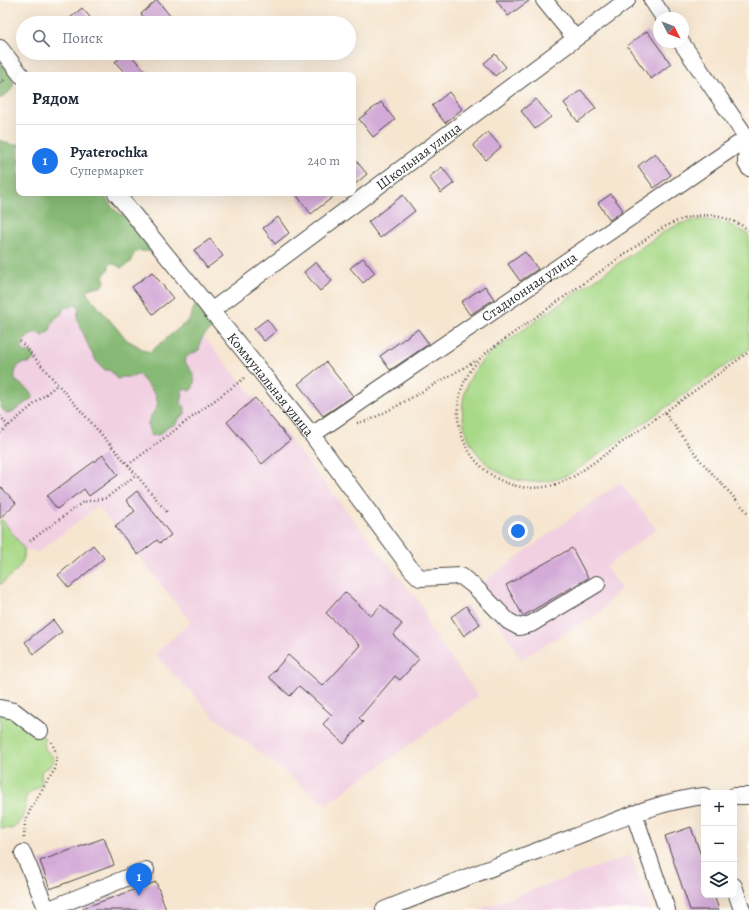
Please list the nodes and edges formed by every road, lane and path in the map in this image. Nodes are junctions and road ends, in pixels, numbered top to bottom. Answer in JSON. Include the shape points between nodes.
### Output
{"nodes":[{"id":1,"x":544,"y":0,"type":"edge"},
{"id":2,"x":626,"y":0,"type":"edge"},
{"id":3,"x":652,"y":0,"type":"edge"},
{"id":4,"x":660,"y":12,"type":"edge"},
{"id":5,"x":575,"y":38,"type":"junction"},
{"id":6,"x":0,"y":48,"type":"edge"},
{"id":7,"x":685,"y":48,"type":"edge"},
{"id":8,"x":19,"y":72,"type":"edge"},
{"id":9,"x":747,"y":138,"type":"junction"},
{"id":10,"x":749,"y":168,"type":"edge"},
{"id":11,"x":118,"y":196,"type":"edge"},
{"id":12,"x":749,"y":230,"type":"edge"},
{"id":13,"x":210,"y":310,"type":"junction"},
{"id":14,"x":20,"y":341,"type":"dead end"},
{"id":15,"x":749,"y":352,"type":"edge"},
{"id":16,"x":479,"y":359,"type":"junction"},
{"id":17,"x":257,"y":368,"type":"junction"},
{"id":18,"x":58,"y":384,"type":"junction"},
{"id":19,"x":665,"y":413,"type":"junction"},
{"id":20,"x":0,"y":416,"type":"edge"},
{"id":21,"x":355,"y":423,"type":"dead end"},
{"id":22,"x":8,"y":426,"type":"junction"},
{"id":23,"x":0,"y":433,"type":"edge"},
{"id":24,"x":312,"y":435,"type":"junction"},
{"id":25,"x":128,"y":465,"type":"junction"},
{"id":26,"x":136,"y":475,"type":"junction"},
{"id":27,"x":166,"y":512,"type":"dead end"},
{"id":28,"x":749,"y":514,"type":"edge"},
{"id":29,"x":30,"y":542,"type":"dead end"},
{"id":30,"x":597,"y":584,"type":"dead end"},
{"id":31,"x":0,"y":708,"type":"edge"},
{"id":32,"x":40,"y":731,"type":"joint"},
{"id":33,"x":737,"y":796,"type":"edge"},
{"id":34,"x":749,"y":796,"type":"edge"},
{"id":35,"x":701,"y":797,"type":"edge"},
{"id":36,"x":634,"y":814,"type":"junction"},
{"id":37,"x":25,"y":823,"type":"dead end"},
{"id":38,"x":23,"y":853,"type":"dead end"},
{"id":39,"x":146,"y":870,"type":"dead end"},
{"id":40,"x":737,"y":895,"type":"edge"},
{"id":41,"x":47,"y":910,"type":"edge"},
{"id":42,"x":384,"y":910,"type":"edge"},
{"id":43,"x":666,"y":910,"type":"edge"},
{"id":44,"x":742,"y":910,"type":"edge"}],
"edges":[{"from":1,"to":5,"type":"street"},
{"from":2,"to":5,"type":"street","name":"Школьная улица"},
{"from":3,"to":4,"type":"street"},
{"from":5,"to":13,"type":"street","name":"Школьная улица"},
{"from":6,"to":8,"type":"street"},
{"from":7,"to":9,"type":"street"},
{"from":9,"to":10,"type":"street","via":[[746,163]]},
{"from":9,"to":24,"type":"street","name":"Стадионная улица"},
{"from":11,"to":13,"type":"street","name":"Коммунальная улица"},
{"from":12,"to":16,"type":"path","via":[[719,216],[700,215],[674,221]]},
{"from":13,"to":17,"type":"street","name":"Коммунальная улица"},
{"from":14,"to":18,"type":"path"},
{"from":15,"to":19,"type":"path"},
{"from":16,"to":19,"type":"path","via":[[468,374],[460,392],[460,432],[465,445],[478,464],[507,483],[537,488],[562,482]]},
{"from":16,"to":21,"type":"path","via":[[370,420]]},
{"from":17,"to":24,"type":"street","name":"Коммунальная улица"},
{"from":17,"to":25,"type":"path"},
{"from":18,"to":22,"type":"path"},
{"from":18,"to":25,"type":"path"},
{"from":19,"to":28,"type":"path","via":[[700,460]]},
{"from":20,"to":22,"type":"path"},
{"from":22,"to":23,"type":"path"},
{"from":24,"to":30,"type":"street","name":"Коммунальная улица","via":[[420,578],[461,576],[508,621],[519,627],[531,624]]},
{"from":25,"to":26,"type":"path"},
{"from":26,"to":27,"type":"path"},
{"from":26,"to":29,"type":"path","via":[[106,498],[83,502]]},
{"from":31,"to":32,"type":"street","via":[[14,711]]},
{"from":32,"to":37,"type":"path","via":[[51,740],[57,755],[55,768]]},
{"from":33,"to":34,"type":"street"},
{"from":35,"to":36,"type":"street","via":[[679,800]]},
{"from":36,"to":42,"type":"street"},
{"from":36,"to":43,"type":"street"},
{"from":38,"to":41,"type":"street"},
{"from":39,"to":41,"type":"street"},
{"from":40,"to":44,"type":"street"}]}
